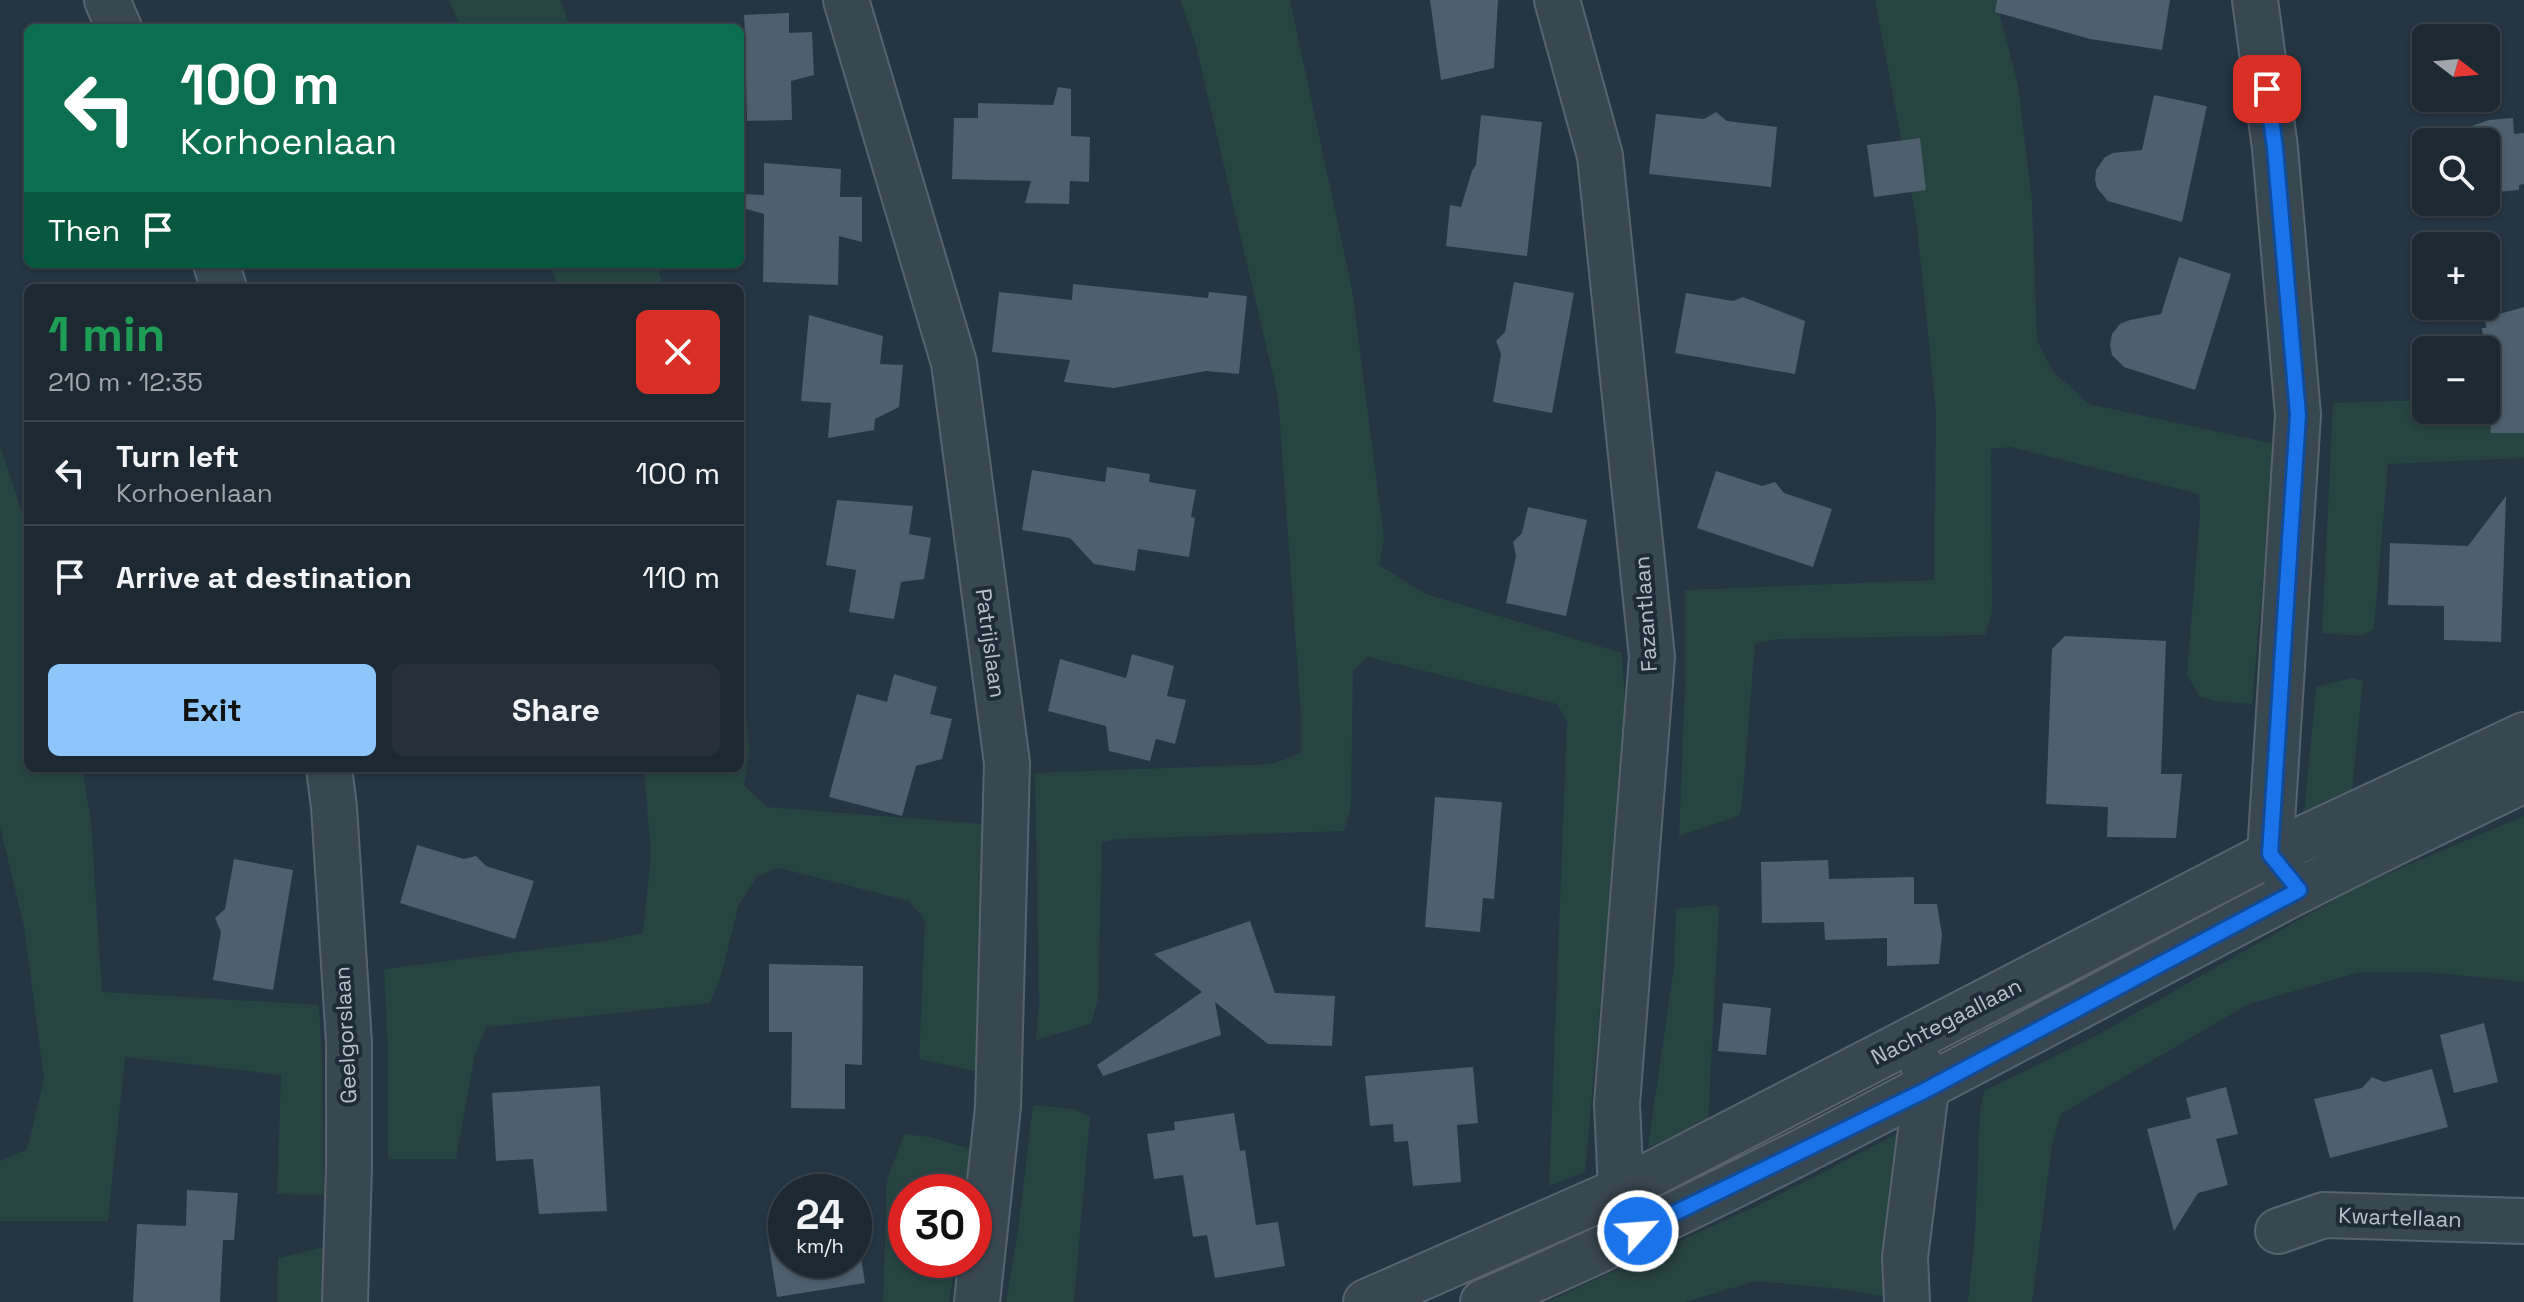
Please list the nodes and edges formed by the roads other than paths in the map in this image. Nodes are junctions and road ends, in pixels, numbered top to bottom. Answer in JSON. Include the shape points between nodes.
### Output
{"nodes":[{"id":1,"x":107,"y":0,"type":"edge"},
{"id":2,"x":846,"y":0,"type":"edge"},
{"id":3,"x":1557,"y":0,"type":"edge"},
{"id":4,"x":2255,"y":0,"type":"edge"},
{"id":5,"x":117,"y":24,"type":"edge"},
{"id":6,"x":2524,"y":735,"type":"edge"},
{"id":7,"x":330,"y":772,"type":"edge"},
{"id":8,"x":2524,"y":780,"type":"edge"},
{"id":9,"x":2270,"y":854,"type":"junction"},
{"id":10,"x":2299,"y":890,"type":"junction"},
{"id":11,"x":1921,"y":1034,"type":"junction"},
{"id":12,"x":1926,"y":1090,"type":"junction"},
{"id":13,"x":1621,"y":1190,"type":"junction"},
{"id":14,"x":2524,"y":1221,"type":"edge"},
{"id":15,"x":1638,"y":1231,"type":"junction"},
{"id":16,"x":2278,"y":1231,"type":"dead end"},
{"id":17,"x":345,"y":1302,"type":"edge"},
{"id":18,"x":977,"y":1302,"type":"edge"},
{"id":19,"x":1366,"y":1302,"type":"edge"},
{"id":20,"x":1483,"y":1302,"type":"edge"},
{"id":21,"x":1907,"y":1302,"type":"edge"}],
"edges":[{"from":1,"to":5,"type":"street"},
{"from":2,"to":18,"type":"street","name":"Patrijslaan","via":[[954,363],[1007,763],[998,1107]]},
{"from":3,"to":13,"type":"street","name":"Fazantlaan","via":[[1600,156],[1652,657],[1617,1104]]},
{"from":4,"to":9,"type":"street","via":[[2275,148],[2298,415]]},
{"from":6,"to":9,"type":"street","name":"Nachtegaallaan"},
{"from":7,"to":17,"type":"street","name":"Geelgorslaan","via":[[349,1043]]},
{"from":8,"to":10,"type":"street"},
{"from":9,"to":10,"type":"street"},
{"from":9,"to":11,"type":"street","name":"Nachtegaallaan"},
{"from":10,"to":12,"type":"street"},
{"from":11,"to":12,"type":"street"},
{"from":11,"to":13,"type":"street","name":"Nachtegaallaan"},
{"from":12,"to":15,"type":"street"},
{"from":12,"to":21,"type":"street","via":[[1905,1257]]},
{"from":13,"to":15,"type":"street","name":"Fazantlaan"},
{"from":13,"to":19,"type":"street","name":"Nachtegaallaan"},
{"from":14,"to":16,"type":"street","name":"Kwartellaan","via":[[2324,1215]]},
{"from":15,"to":20,"type":"street"}]}
